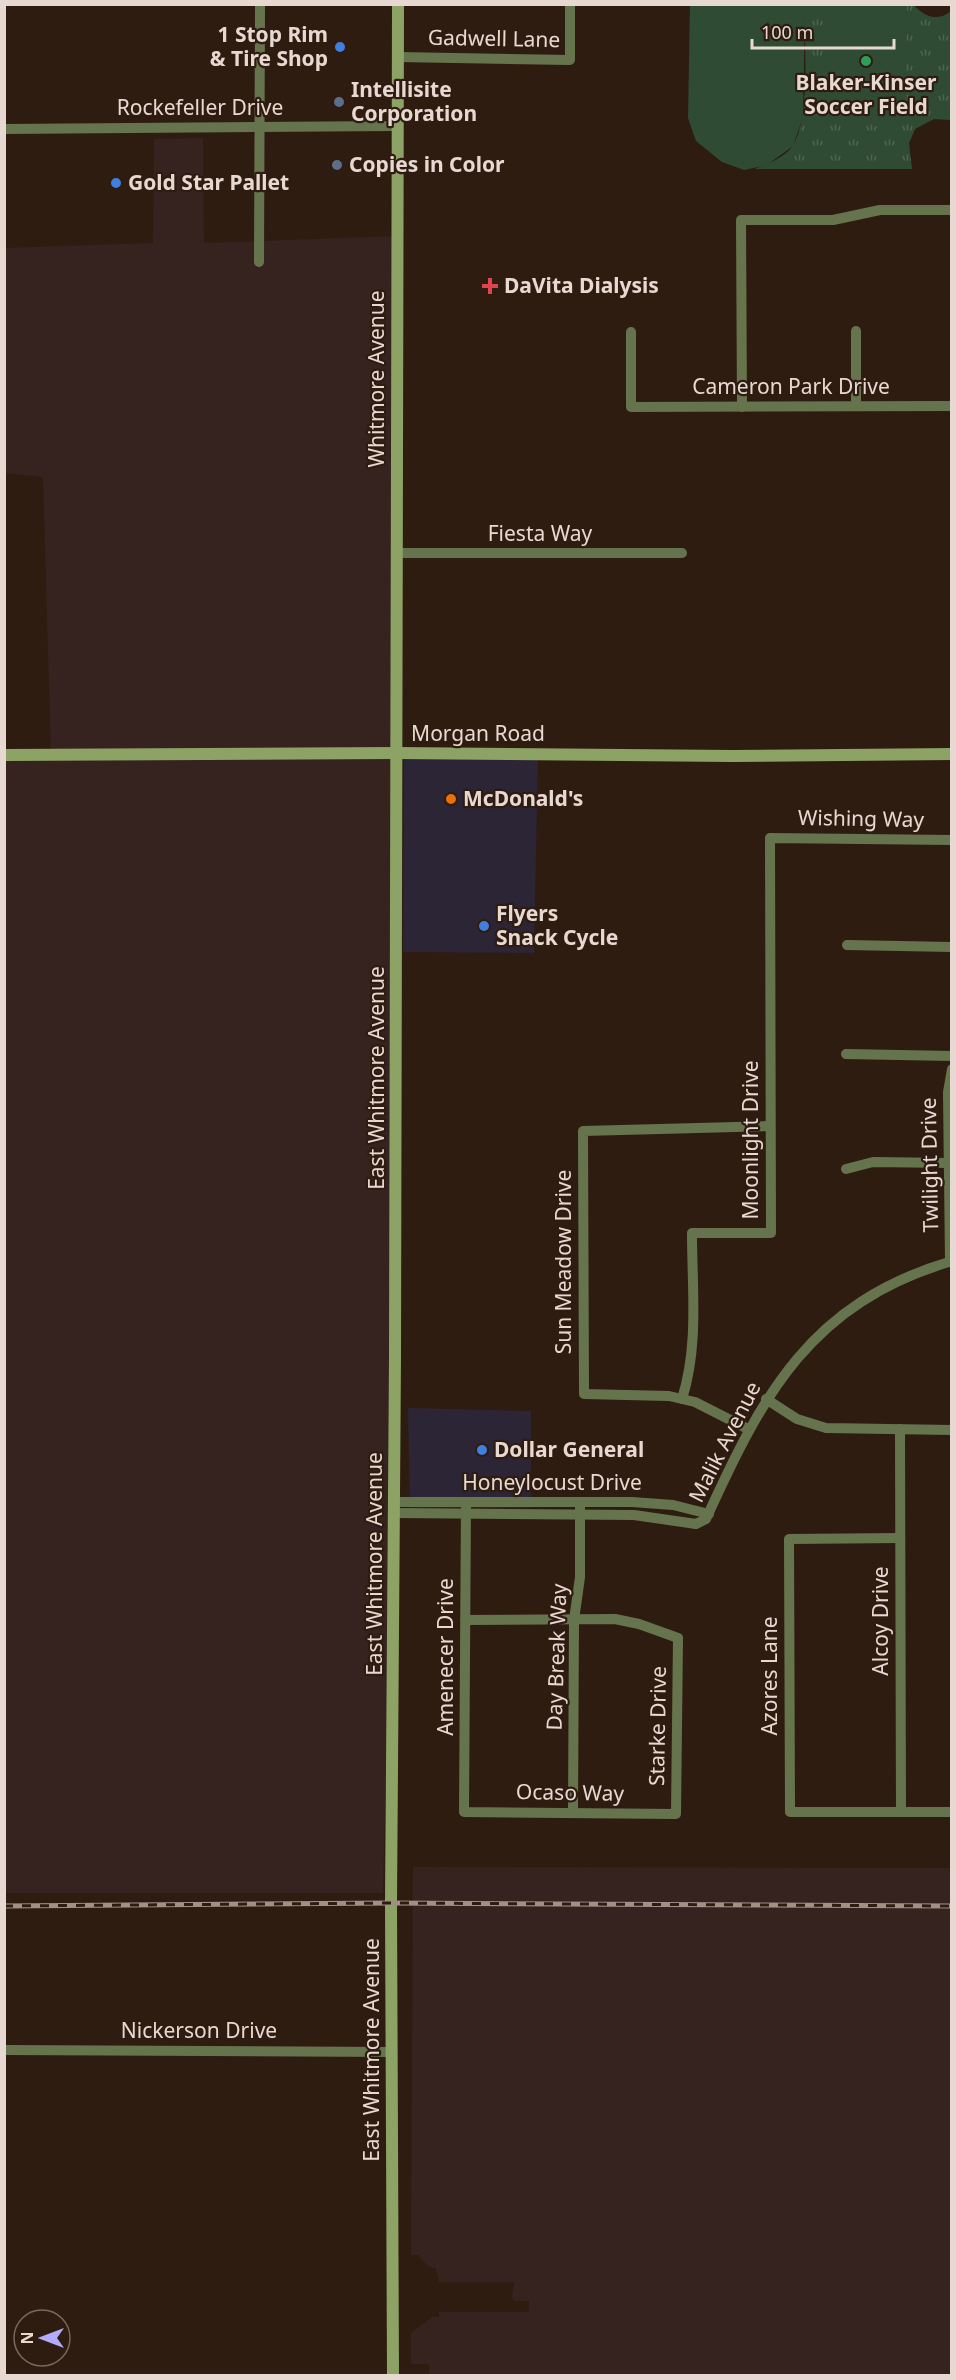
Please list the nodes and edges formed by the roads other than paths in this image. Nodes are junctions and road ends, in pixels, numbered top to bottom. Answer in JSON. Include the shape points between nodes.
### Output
{"nodes":[{"id":1,"x":260,"y":4,"type":"edge"},
{"id":2,"x":398,"y":4,"type":"edge"},
{"id":3,"x":570,"y":4,"type":"edge"},
{"id":4,"x":398,"y":57,"type":"junction"},
{"id":5,"x":396,"y":126,"type":"junction"},
{"id":6,"x":260,"y":127,"type":"junction"},
{"id":7,"x":4,"y":129,"type":"edge"},
{"id":8,"x":951,"y":210,"type":"edge"},
{"id":9,"x":259,"y":262,"type":"dead end"},
{"id":10,"x":856,"y":331,"type":"dead end"},
{"id":11,"x":631,"y":332,"type":"dead end"},
{"id":12,"x":742,"y":406,"type":"junction"},
{"id":13,"x":856,"y":406,"type":"junction"},
{"id":14,"x":951,"y":406,"type":"edge"},
{"id":15,"x":397,"y":553,"type":"junction"},
{"id":16,"x":682,"y":553,"type":"dead end"},
{"id":17,"x":397,"y":753,"type":"junction"},
{"id":18,"x":951,"y":754,"type":"edge"},
{"id":19,"x":4,"y":755,"type":"edge"},
{"id":20,"x":770,"y":838,"type":"joint"},
{"id":21,"x":951,"y":840,"type":"edge"},
{"id":22,"x":847,"y":945,"type":"dead end"},
{"id":23,"x":951,"y":947,"type":"edge"},
{"id":24,"x":846,"y":1054,"type":"dead end"},
{"id":25,"x":951,"y":1056,"type":"edge"},
{"id":26,"x":951,"y":1069,"type":"edge"},
{"id":27,"x":770,"y":1126,"type":"junction"},
{"id":28,"x":949,"y":1163,"type":"junction"},
{"id":29,"x":846,"y":1169,"type":"dead end"},
{"id":30,"x":951,"y":1261,"type":"edge"},
{"id":31,"x":682,"y":1399,"type":"junction"},
{"id":32,"x":766,"y":1399,"type":"junction"},
{"id":33,"x":748,"y":1430,"type":"junction"},
{"id":34,"x":900,"y":1430,"type":"junction"},
{"id":35,"x":951,"y":1430,"type":"edge"},
{"id":36,"x":466,"y":1502,"type":"junction"},
{"id":37,"x":580,"y":1502,"type":"junction"},
{"id":38,"x":394,"y":1507,"type":"junction"},
{"id":39,"x":466,"y":1514,"type":"junction"},
{"id":40,"x":580,"y":1515,"type":"junction"},
{"id":41,"x":708,"y":1517,"type":"junction"},
{"id":42,"x":900,"y":1538,"type":"junction"},
{"id":43,"x":465,"y":1620,"type":"junction"},
{"id":44,"x":574,"y":1620,"type":"junction"},
{"id":45,"x":464,"y":1812,"type":"joint"},
{"id":46,"x":901,"y":1812,"type":"junction"},
{"id":47,"x":951,"y":1812,"type":"edge"},
{"id":48,"x":573,"y":1813,"type":"junction"},
{"id":49,"x":676,"y":1814,"type":"joint"},
{"id":50,"x":4,"y":2050,"type":"edge"},
{"id":51,"x":393,"y":2052,"type":"junction"},
{"id":52,"x":393,"y":2376,"type":"edge"}],
"edges":[{"from":1,"to":6,"type":"street"},
{"from":2,"to":4,"type":"main road","name":"Whitmore Avenue"},
{"from":3,"to":4,"type":"street","name":"Gadwell Lane","via":[[570,60]]},
{"from":4,"to":5,"type":"main road","name":"Whitmore Avenue"},
{"from":5,"to":6,"type":"street","name":"Rockefeller Drive"},
{"from":5,"to":15,"type":"main road","name":"Whitmore Avenue"},
{"from":6,"to":7,"type":"street","name":"Rockefeller Drive"},
{"from":6,"to":9,"type":"street"},
{"from":8,"to":12,"type":"street","via":[[880,210],[833,220],[741,220]]},
{"from":10,"to":13,"type":"street"},
{"from":11,"to":12,"type":"street","name":"Cameron Park Drive","via":[[631,407]]},
{"from":12,"to":13,"type":"street","name":"Cameron Park Drive"},
{"from":13,"to":14,"type":"street","name":"Cameron Park Drive"},
{"from":15,"to":16,"type":"street","name":"Fiesta Way"},
{"from":15,"to":17,"type":"main road","name":"Whitmore Avenue"},
{"from":17,"to":18,"type":"main road","name":"Morgan Road"},
{"from":17,"to":19,"type":"main road","name":"Morgan Road"},
{"from":17,"to":38,"type":"main road","name":"East Whitmore Avenue"},
{"from":20,"to":21,"type":"street","name":"Wishing Way"},
{"from":20,"to":27,"type":"street","name":"Moonlight Drive"},
{"from":22,"to":23,"type":"street"},
{"from":24,"to":25,"type":"street"},
{"from":26,"to":28,"type":"street","name":"Twilight Drive"},
{"from":27,"to":31,"type":"street","name":"Moonlight Drive","via":[[771,1233],[692,1233],[693,1351]]},
{"from":27,"to":31,"type":"street","name":"Sun Meadow Drive","via":[[583,1131],[584,1394],[657,1394]]},
{"from":28,"to":29,"type":"street","via":[[873,1162]]},
{"from":28,"to":30,"type":"street","name":"Twilight Drive"},
{"from":30,"to":32,"type":"street","name":"Malik Avenue","via":[[892,1283],[843,1315],[800,1355]]},
{"from":31,"to":33,"type":"street"},
{"from":32,"to":33,"type":"street","name":"Malik Avenue"},
{"from":32,"to":34,"type":"street","via":[[790,1416],[815,1426]]},
{"from":33,"to":41,"type":"street","name":"Malik Avenue"},
{"from":34,"to":35,"type":"street"},
{"from":34,"to":42,"type":"street","name":"Alcoy Drive"},
{"from":36,"to":37,"type":"street","name":"Honeylocust Drive"},
{"from":36,"to":38,"type":"street","name":"Honeylocust Drive"},
{"from":36,"to":39,"type":"street","name":"Amenecer Drive"},
{"from":37,"to":40,"type":"street","name":"Day Break Way"},
{"from":37,"to":41,"type":"street","name":"Honeylocust Drive","via":[[673,1505]]},
{"from":38,"to":39,"type":"street","name":"Honeylocust Drive"},
{"from":38,"to":51,"type":"main road","name":"East Whitmore Avenue"},
{"from":39,"to":40,"type":"street","name":"Honeylocust Drive"},
{"from":39,"to":43,"type":"street","name":"Amenecer Drive"},
{"from":40,"to":41,"type":"street","name":"Honeylocust Drive","via":[[655,1516],[696,1524]]},
{"from":40,"to":44,"type":"street","name":"Day Break Way","via":[[580,1577]]},
{"from":42,"to":46,"type":"street","name":"Alcoy Drive"},
{"from":42,"to":46,"type":"street","name":"Azores Lane","via":[[789,1539],[790,1812]]},
{"from":43,"to":44,"type":"street"},
{"from":43,"to":45,"type":"street","name":"Amenecer Drive"},
{"from":44,"to":48,"type":"street","name":"Day Break Way"},
{"from":44,"to":49,"type":"street","name":"Starke Drive","via":[[639,1624],[678,1638]]},
{"from":45,"to":48,"type":"street","name":"Ocaso Way"},
{"from":46,"to":47,"type":"street"},
{"from":48,"to":49,"type":"street","name":"Ocaso Way"},
{"from":50,"to":51,"type":"street","name":"Nickerson Drive"},
{"from":51,"to":52,"type":"main road","name":"East Whitmore Avenue"}]}
